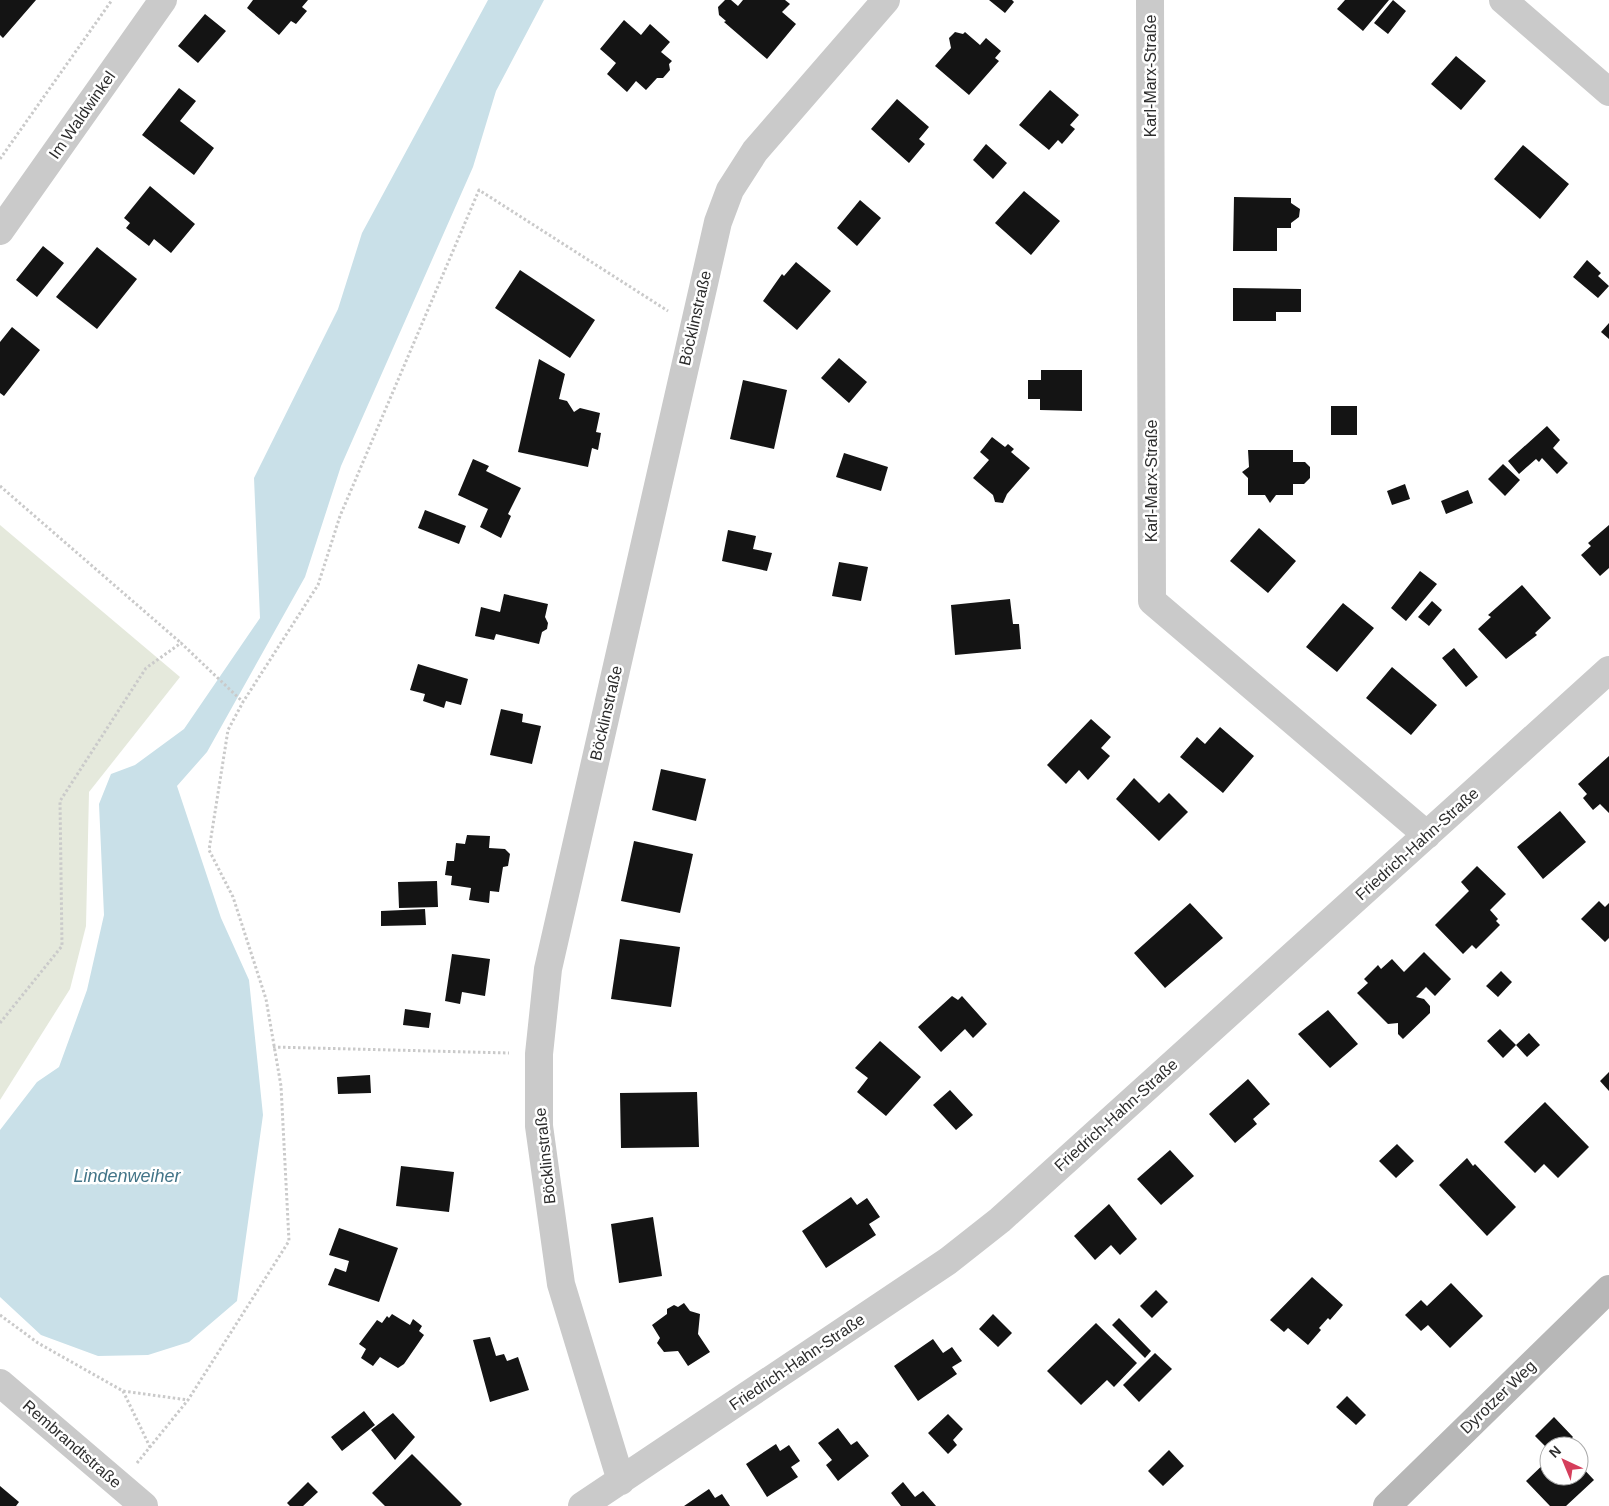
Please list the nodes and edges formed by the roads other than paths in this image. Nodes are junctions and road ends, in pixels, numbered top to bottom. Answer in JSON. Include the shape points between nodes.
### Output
{"nodes":[{"id":1,"x":163,"y":0,"type":"edge"},
{"id":2,"x":886,"y":0,"type":"edge"},
{"id":3,"x":1150,"y":0,"type":"edge"},
{"id":4,"x":1503,"y":0,"type":"edge"},
{"id":5,"x":1609,"y":92,"type":"edge"},
{"id":6,"x":0,"y":231,"type":"edge"},
{"id":7,"x":1609,"y":670,"type":"edge"},
{"id":8,"x":1427,"y":835,"type":"junction"},
{"id":9,"x":1609,"y":1289,"type":"edge"},
{"id":10,"x":0,"y":1383,"type":"edge"},
{"id":11,"x":621,"y":1481,"type":"junction"},
{"id":12,"x":144,"y":1506,"type":"edge"},
{"id":13,"x":582,"y":1506,"type":"edge"},
{"id":14,"x":1388,"y":1506,"type":"edge"}],
"edges":[{"from":1,"to":6,"type":"street","name":"Im Waldwinkel"},
{"from":2,"to":11,"type":"street","name":"Böcklinstraße","via":[[755,152],[730,190],[718,222],[548,969],[538,1054],[539,1126],[561,1284]]},
{"from":3,"to":8,"type":"street","name":"Karl-Marx-Straße","via":[[1152,601]]},
{"from":4,"to":5,"type":"street"},
{"from":7,"to":8,"type":"street","name":"Friedrich-Hahn-Straße"},
{"from":8,"to":11,"type":"street","name":"Friedrich-Hahn-Straße","via":[[1000,1220],[955,1256]]},
{"from":9,"to":14,"type":"street","name":"Dyrotzer Weg"},
{"from":10,"to":12,"type":"street","name":"Rembrandtstraße"},
{"from":11,"to":13,"type":"street","name":"Friedrich-Hahn-Straße"}]}
